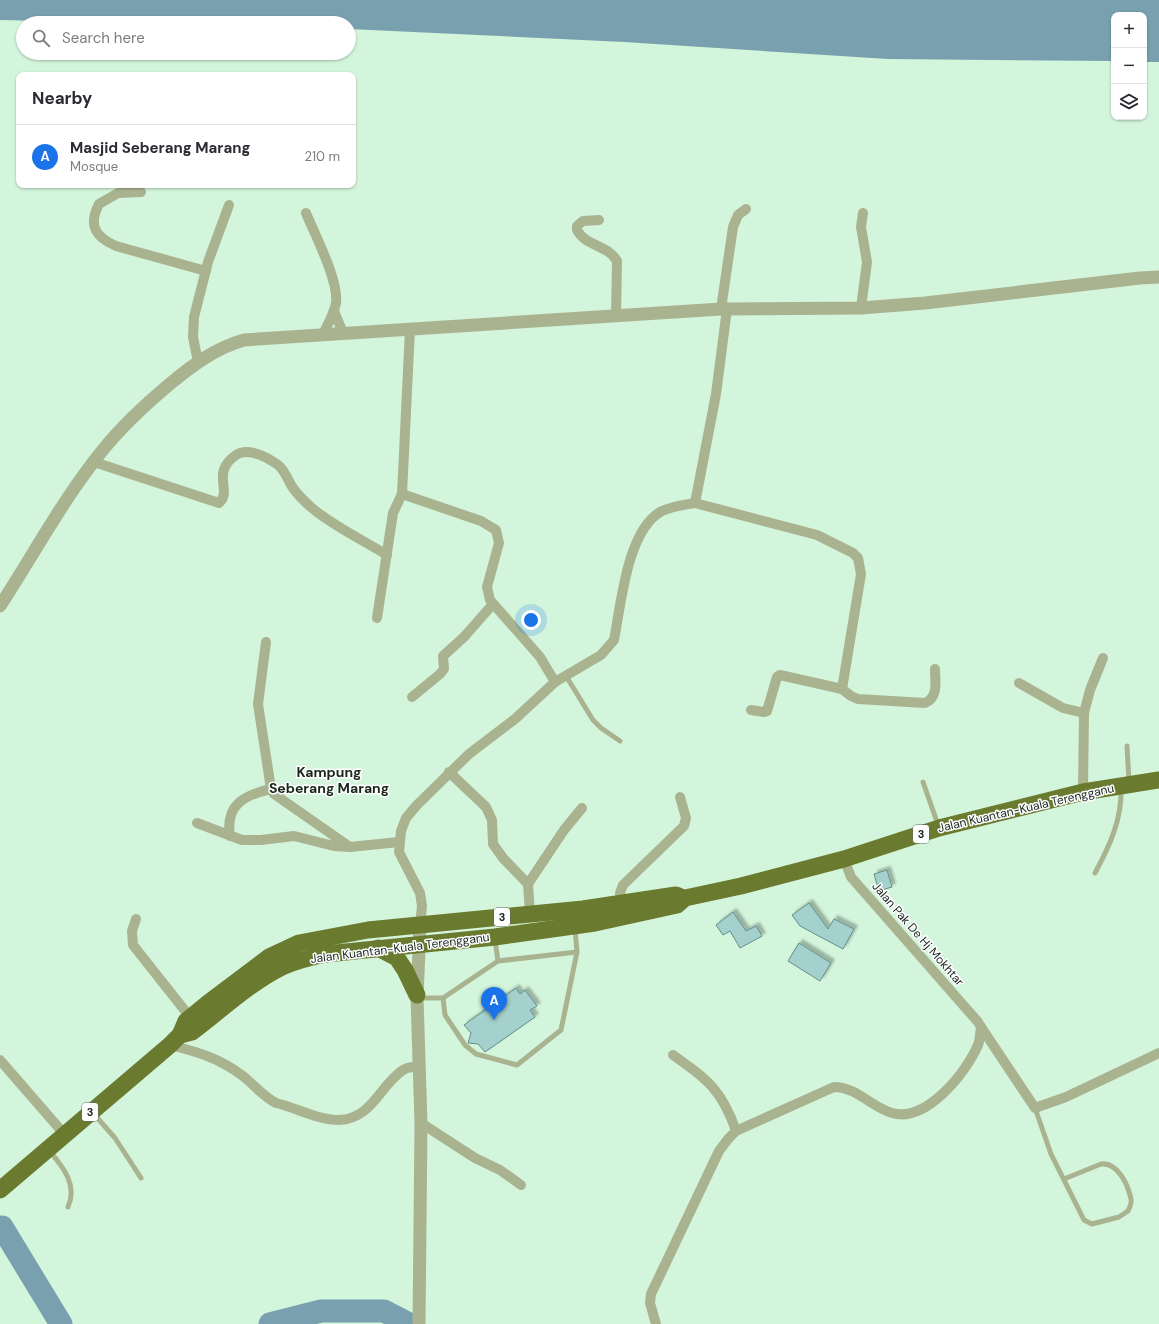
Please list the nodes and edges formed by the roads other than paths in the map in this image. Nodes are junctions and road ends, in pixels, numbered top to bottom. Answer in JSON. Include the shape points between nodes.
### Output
{"nodes":[{"id":1,"x":141,"y":192,"type":"dead end"},
{"id":2,"x":229,"y":205,"type":"dead end"},
{"id":3,"x":746,"y":209,"type":"dead end"},
{"id":4,"x":306,"y":213,"type":"dead end"},
{"id":5,"x":863,"y":213,"type":"dead end"},
{"id":6,"x":599,"y":220,"type":"dead end"},
{"id":7,"x":206,"y":271,"type":"junction"},
{"id":8,"x":1159,"y":277,"type":"edge"},
{"id":9,"x":861,"y":308,"type":"junction"},
{"id":10,"x":724,"y":309,"type":"junction"},
{"id":11,"x":334,"y":311,"type":"junction"},
{"id":12,"x":616,"y":316,"type":"junction"},
{"id":13,"x":410,"y":329,"type":"junction"},
{"id":14,"x":343,"y":333,"type":"junction"},
{"id":15,"x":323,"y":334,"type":"junction"},
{"id":16,"x":198,"y":362,"type":"junction"},
{"id":17,"x":94,"y":462,"type":"junction"},
{"id":18,"x":402,"y":494,"type":"junction"},
{"id":19,"x":695,"y":503,"type":"junction"},
{"id":20,"x":387,"y":555,"type":"junction"},
{"id":21,"x":493,"y":604,"type":"junction"},
{"id":22,"x":0,"y":606,"type":"edge"},
{"id":23,"x":377,"y":618,"type":"dead end"},
{"id":24,"x":266,"y":642,"type":"dead end"},
{"id":25,"x":1103,"y":658,"type":"dead end"},
{"id":26,"x":935,"y":669,"type":"dead end"},
{"id":27,"x":566,"y":676,"type":"junction"},
{"id":28,"x":555,"y":682,"type":"junction"},
{"id":29,"x":1019,"y":682,"type":"dead end"},
{"id":30,"x":842,"y":689,"type":"junction"},
{"id":31,"x":412,"y":697,"type":"dead end"},
{"id":32,"x":751,"y":710,"type":"dead end"},
{"id":33,"x":1084,"y":713,"type":"junction"},
{"id":34,"x":620,"y":741,"type":"dead end"},
{"id":35,"x":1127,"y":746,"type":"dead end"},
{"id":36,"x":449,"y":772,"type":"junction"},
{"id":37,"x":1159,"y":780,"type":"edge"},
{"id":38,"x":923,"y":782,"type":"dead end"},
{"id":39,"x":1125,"y":785,"type":"junction"},
{"id":40,"x":271,"y":789,"type":"junction"},
{"id":41,"x":1083,"y":792,"type":"junction"},
{"id":42,"x":680,"y":797,"type":"dead end"},
{"id":43,"x":582,"y":808,"type":"dead end"},
{"id":44,"x":197,"y":823,"type":"dead end"},
{"id":45,"x":939,"y":828,"type":"junction"},
{"id":46,"x":230,"y":836,"type":"junction"},
{"id":47,"x":399,"y":842,"type":"junction"},
{"id":48,"x":350,"y":847,"type":"junction"},
{"id":49,"x":844,"y":859,"type":"junction"},
{"id":50,"x":1095,"y":873,"type":"dead end"},
{"id":51,"x":528,"y":884,"type":"junction"},
{"id":52,"x":685,"y":898,"type":"junction"},
{"id":53,"x":621,"y":902,"type":"junction"},
{"id":54,"x":530,"y":914,"type":"junction"},
{"id":55,"x":136,"y":919,"type":"dead end"},
{"id":56,"x":420,"y":925,"type":"junction"},
{"id":57,"x":574,"y":925,"type":"junction"},
{"id":58,"x":495,"y":937,"type":"junction"},
{"id":59,"x":418,"y":944,"type":"junction"},
{"id":60,"x":378,"y":948,"type":"junction"},
{"id":61,"x":578,"y":952,"type":"junction"},
{"id":62,"x":498,"y":961,"type":"junction"},
{"id":63,"x":417,"y":997,"type":"junction"},
{"id":64,"x":443,"y":998,"type":"junction"},
{"id":65,"x":190,"y":1017,"type":"junction"},
{"id":66,"x":980,"y":1025,"type":"junction"},
{"id":67,"x":175,"y":1040,"type":"junction"},
{"id":68,"x":1159,"y":1052,"type":"edge"},
{"id":69,"x":673,"y":1055,"type":"dead end"},
{"id":70,"x":0,"y":1060,"type":"edge"},
{"id":71,"x":418,"y":1066,"type":"junction"},
{"id":72,"x":1035,"y":1108,"type":"junction"},
{"id":73,"x":91,"y":1111,"type":"junction"},
{"id":74,"x":421,"y":1123,"type":"junction"},
{"id":75,"x":736,"y":1131,"type":"junction"},
{"id":76,"x":66,"y":1135,"type":"junction"},
{"id":77,"x":49,"y":1149,"type":"junction"},
{"id":78,"x":141,"y":1178,"type":"dead end"},
{"id":79,"x":1064,"y":1179,"type":"junction"},
{"id":80,"x":521,"y":1185,"type":"dead end"},
{"id":81,"x":0,"y":1190,"type":"edge"},
{"id":82,"x":68,"y":1207,"type":"dead end"},
{"id":83,"x":419,"y":1324,"type":"edge"},
{"id":84,"x":656,"y":1324,"type":"edge"}],
"edges":[{"from":1,"to":7,"type":"street","via":[[118,193],[99,204],[94,218],[98,236],[116,246]]},
{"from":2,"to":7,"type":"street"},
{"from":3,"to":10,"type":"street","via":[[740,213],[733,227]]},
{"from":4,"to":11,"type":"street","via":[[335,285]]},
{"from":5,"to":9,"type":"street","via":[[861,227],[867,262]]},
{"from":6,"to":12,"type":"street","via":[[583,221],[576,230],[617,261]]},
{"from":7,"to":16,"type":"street","via":[[193,329]]},
{"from":8,"to":9,"type":"street"},
{"from":9,"to":10,"type":"street"},
{"from":10,"to":12,"type":"street"},
{"from":10,"to":19,"type":"street","via":[[717,388]]},
{"from":11,"to":14,"type":"street"},
{"from":11,"to":15,"type":"street"},
{"from":12,"to":13,"type":"street"},
{"from":13,"to":14,"type":"street"},
{"from":13,"to":18,"type":"street"},
{"from":14,"to":15,"type":"street"},
{"from":15,"to":16,"type":"street","via":[[244,340],[217,350]]},
{"from":16,"to":17,"type":"street","via":[[134,417]]},
{"from":17,"to":20,"type":"street","via":[[220,503],[224,497],[224,468],[237,454],[251,452],[281,468],[293,488],[313,508]]},
{"from":17,"to":22,"type":"street","via":[[79,481]]},
{"from":18,"to":20,"type":"street","via":[[393,513]]},
{"from":18,"to":21,"type":"street","via":[[481,521],[496,530],[499,543],[487,588]]},
{"from":19,"to":27,"type":"street","via":[[675,506],[661,512],[644,529],[631,554],[611,644],[601,655]]},
{"from":19,"to":30,"type":"street","via":[[817,535],[847,549],[858,558],[861,574]]},
{"from":20,"to":23,"type":"street"},
{"from":21,"to":28,"type":"street","via":[[540,657]]},
{"from":21,"to":31,"type":"street","via":[[468,633],[443,656],[444,668],[440,674]]},
{"from":24,"to":40,"type":"street","via":[[258,704]]},
{"from":25,"to":33,"type":"street"},
{"from":26,"to":30,"type":"street","via":[[934,694],[930,701],[925,703],[858,699]]},
{"from":27,"to":28,"type":"street"},
{"from":27,"to":34,"type":"lane","via":[[593,720]]},
{"from":28,"to":36,"type":"street","via":[[515,719]]},
{"from":29,"to":33,"type":"street","via":[[1063,708]]},
{"from":30,"to":32,"type":"street","via":[[780,675],[767,710]]},
{"from":33,"to":41,"type":"street"},
{"from":35,"to":39,"type":"lane"},
{"from":36,"to":47,"type":"street","via":[[406,818]]},
{"from":36,"to":51,"type":"street","via":[[486,807],[492,820],[493,844]]},
{"from":37,"to":39,"type":"highway","name":"Jalan Kuantan-Kuala Terengganu","number":"3"},
{"from":38,"to":45,"type":"lane"},
{"from":39,"to":41,"type":"highway","name":"Jalan Kuantan-Kuala Terengganu","number":"3"},
{"from":39,"to":50,"type":"lane","via":[[1114,834]]},
{"from":40,"to":46,"type":"street","via":[[249,796],[238,804],[228,819]]},
{"from":40,"to":48,"type":"street","via":[[274,794]]},
{"from":41,"to":45,"type":"highway","name":"Jalan Kuantan-Kuala Terengganu","number":"3"},
{"from":42,"to":53,"type":"street","via":[[686,818],[684,826],[623,885],[620,892]]},
{"from":43,"to":51,"type":"street"},
{"from":44,"to":46,"type":"street"},
{"from":45,"to":49,"type":"highway","name":"Jalan Kuantan-Kuala Terengganu","number":"3"},
{"from":46,"to":48,"type":"street","via":[[253,840],[294,836],[334,846]]},
{"from":47,"to":48,"type":"street"},
{"from":47,"to":56,"type":"street","via":[[401,856],[420,893]]},
{"from":49,"to":52,"type":"highway","name":"Jalan Kuantan-Kuala Terengganu","number":"3"},
{"from":49,"to":66,"type":"street","name":"Jalan Pak De Hj Mokhtar","via":[[851,877]]},
{"from":51,"to":54,"type":"street"},
{"from":52,"to":53,"type":"highway","name":"Jalan Kuantan-Kuala Terengganu","number":"3","via":[[676,894]]},
{"from":52,"to":57,"type":"highway","name":"Jalan Kuantan-Kuala Terengganu","number":"3","via":[[677,905],[595,923]]},
{"from":53,"to":54,"type":"highway","name":"Jalan Kuantan-Kuala Terengganu","number":"3","via":[[584,909]]},
{"from":54,"to":56,"type":"highway","name":"Jalan Kuantan-Kuala Terengganu","number":"3"},
{"from":55,"to":65,"type":"street","via":[[132,931],[133,945]]},
{"from":56,"to":59,"type":"street"},
{"from":56,"to":65,"type":"highway","name":"Jalan Kuantan-Kuala Terengganu","number":"3","via":[[331,936],[286,948],[269,957]]},
{"from":57,"to":58,"type":"highway","name":"Jalan Kuantan-Kuala Terengganu","number":"3"},
{"from":57,"to":61,"type":"lane"},
{"from":58,"to":59,"type":"highway","name":"Jalan Kuantan-Kuala Terengganu","number":"3"},
{"from":58,"to":62,"type":"lane"},
{"from":59,"to":60,"type":"highway","name":"Jalan Kuantan-Kuala Terengganu","number":"3"},
{"from":59,"to":63,"type":"street"},
{"from":60,"to":63,"type":"highway","via":[[397,958]]},
{"from":60,"to":67,"type":"highway","name":"Jalan Kuantan-Kuala Terengganu","number":"3","via":[[326,954],[281,968],[259,981],[192,1032]]},
{"from":61,"to":62,"type":"lane"},
{"from":61,"to":64,"type":"lane","via":[[561,1030],[516,1065],[476,1054],[465,1046],[445,1015]]},
{"from":62,"to":64,"type":"lane"},
{"from":63,"to":64,"type":"lane"},
{"from":63,"to":71,"type":"street"},
{"from":65,"to":67,"type":"highway","name":"Jalan Kuantan-Kuala Terengganu","number":"3"},
{"from":66,"to":72,"type":"street","name":"Jalan Pak De Hj Mokhtar"},
{"from":66,"to":75,"type":"street","via":[[978,1045],[960,1075],[948,1090],[922,1108],[900,1115],[893,1114],[852,1091],[834,1088]]},
{"from":67,"to":71,"type":"street","via":[[218,1060],[244,1077],[270,1100],[328,1119],[339,1120],[358,1115],[371,1105],[404,1069]]},
{"from":67,"to":73,"type":"highway","name":"Jalan Kuantan-Kuala Terengganu","number":"3"},
{"from":68,"to":72,"type":"street","via":[[1066,1097]]},
{"from":69,"to":75,"type":"street","via":[[703,1076],[716,1090],[728,1109]]},
{"from":70,"to":76,"type":"street"},
{"from":71,"to":74,"type":"street"},
{"from":72,"to":79,"type":"lane","via":[[1051,1154]]},
{"from":73,"to":76,"type":"highway","name":"Jalan Kuantan-Kuala Terengganu","number":"3"},
{"from":73,"to":78,"type":"lane","via":[[115,1138]]},
{"from":74,"to":80,"type":"street"},
{"from":74,"to":83,"type":"street"},
{"from":75,"to":84,"type":"street","via":[[719,1151],[651,1294],[650,1303]]},
{"from":76,"to":77,"type":"highway","name":"Jalan Kuantan-Kuala Terengganu","number":"3"},
{"from":77,"to":81,"type":"highway","name":"Jalan Kuantan-Kuala Terengganu","number":"3"},
{"from":77,"to":82,"type":"lane","via":[[62,1165],[70,1182],[72,1194]]},
{"from":79,"to":79,"type":"lane","via":[[1084,1220],[1088,1223],[1119,1217],[1128,1211],[1131,1200],[1119,1173],[1113,1166],[1101,1164]]}]}
